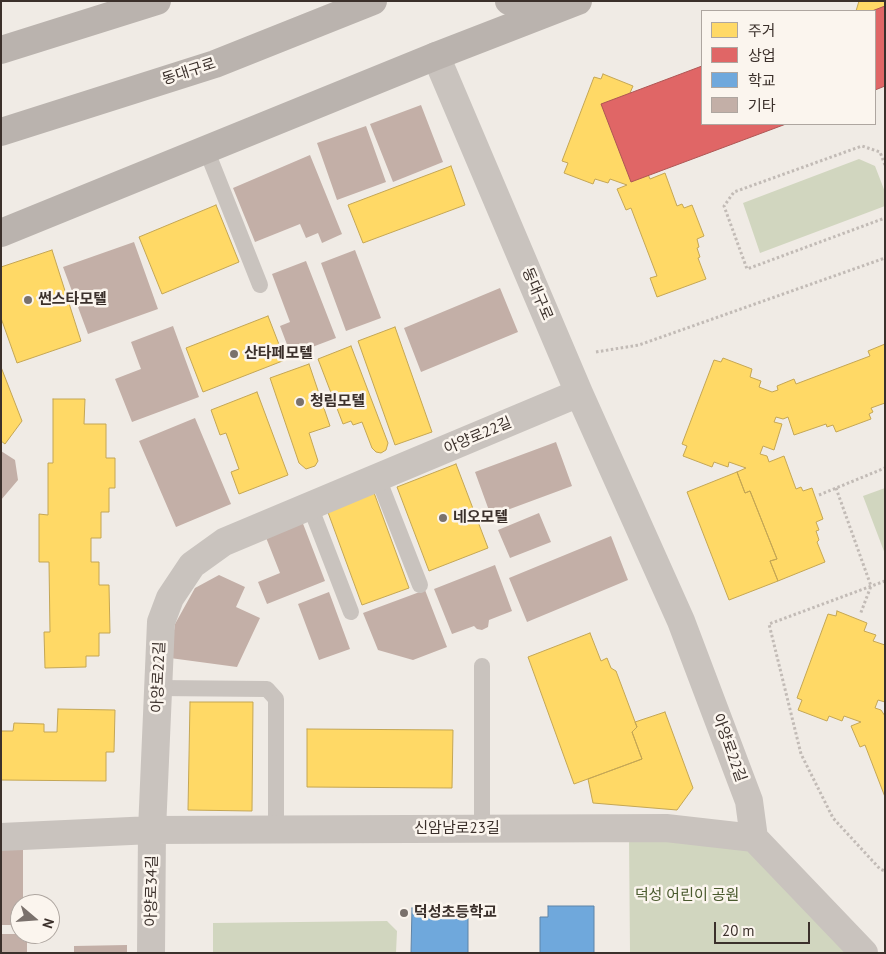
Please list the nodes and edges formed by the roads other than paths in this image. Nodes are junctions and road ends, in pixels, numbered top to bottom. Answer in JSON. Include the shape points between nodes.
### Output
{"nodes":[{"id":1,"x":157,"y":1,"type":"edge"},
{"id":2,"x":373,"y":1,"type":"edge"},
{"id":3,"x":509,"y":1,"type":"edge"},
{"id":4,"x":572,"y":4,"type":"edge"},
{"id":5,"x":1,"y":50,"type":"edge"},
{"id":6,"x":436,"y":56,"type":"junction"},
{"id":7,"x":1,"y":132,"type":"edge"},
{"id":8,"x":206,"y":149,"type":"junction"},
{"id":9,"x":1,"y":233,"type":"edge"},
{"id":10,"x":260,"y":285,"type":"dead end"},
{"id":11,"x":579,"y":393,"type":"junction"},
{"id":12,"x":378,"y":478,"type":"junction"},
{"id":13,"x":310,"y":506,"type":"junction"},
{"id":14,"x":420,"y":585,"type":"dead end"},
{"id":15,"x":351,"y":612,"type":"dead end"},
{"id":16,"x":482,"y":666,"type":"dead end"},
{"id":17,"x":158,"y":688,"type":"junction"},
{"id":18,"x":276,"y":829,"type":"junction"},
{"id":19,"x":482,"y":829,"type":"junction"},
{"id":20,"x":152,"y":830,"type":"junction"},
{"id":21,"x":1,"y":837,"type":"edge"},
{"id":22,"x":754,"y":838,"type":"junction"},
{"id":23,"x":151,"y":953,"type":"edge"},
{"id":24,"x":864,"y":953,"type":"edge"}],
"edges":[{"from":1,"to":5,"type":"main road"},
{"from":2,"to":7,"type":"main road","name":"동대구로","via":[[215,64]]},
{"from":3,"to":4,"type":"main road"},
{"from":4,"to":6,"type":"main road"},
{"from":6,"to":8,"type":"main road"},
{"from":6,"to":11,"type":"street","name":"동대구로"},
{"from":8,"to":9,"type":"main road"},
{"from":8,"to":10,"type":"lane"},
{"from":11,"to":12,"type":"street","name":"아양로22길"},
{"from":11,"to":22,"type":"street","name":"아양로22길","via":[[681,621],[749,801]]},
{"from":12,"to":13,"type":"street","name":"아양로22길"},
{"from":12,"to":14,"type":"lane"},
{"from":13,"to":15,"type":"lane"},
{"from":13,"to":17,"type":"street","name":"아양로22길","via":[[224,542],[192,565],[170,598],[161,622]]},
{"from":16,"to":19,"type":"lane"},
{"from":17,"to":18,"type":"lane","via":[[267,689],[276,699]]},
{"from":17,"to":20,"type":"street","name":"아양로22길"},
{"from":18,"to":19,"type":"street","name":"신암남로23길"},
{"from":18,"to":20,"type":"street","name":"신암남로23길"},
{"from":19,"to":22,"type":"street","name":"신암남로23길","via":[[666,828]]},
{"from":20,"to":21,"type":"street","name":"신암남로23길"},
{"from":20,"to":23,"type":"street","name":"아양로34길"},
{"from":22,"to":24,"type":"street"}]}
